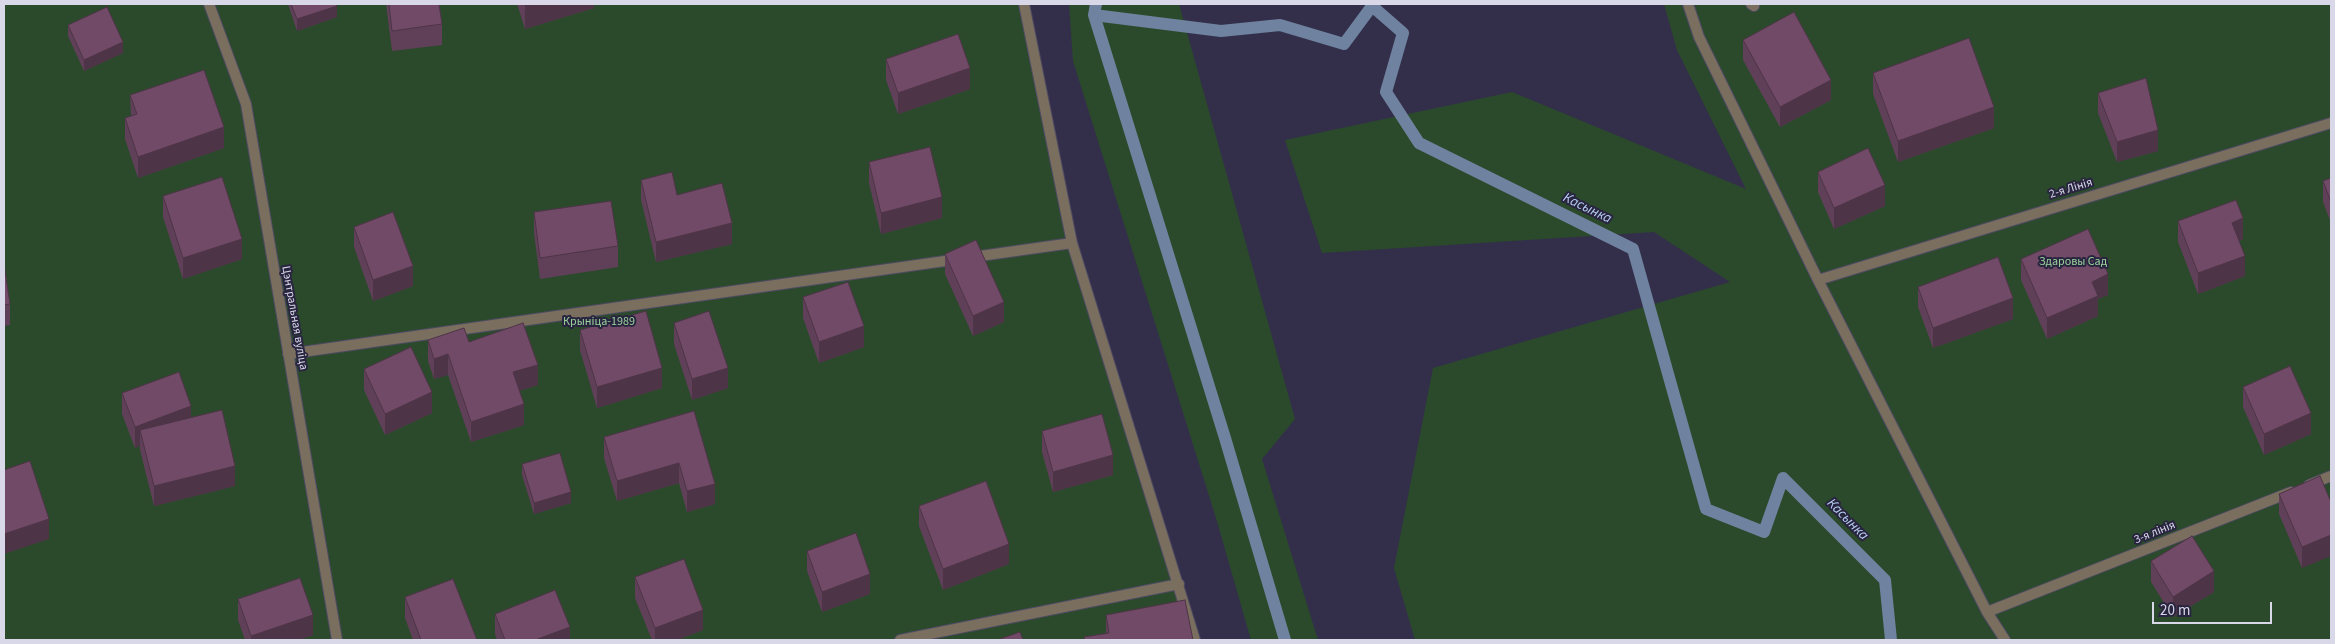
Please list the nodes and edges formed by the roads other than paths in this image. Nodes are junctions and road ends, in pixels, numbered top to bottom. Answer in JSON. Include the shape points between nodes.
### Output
{"nodes":[{"id":1,"x":209,"y":4,"type":"edge"},
{"id":2,"x":1024,"y":4,"type":"edge"},
{"id":3,"x":1688,"y":4,"type":"edge"},
{"id":4,"x":2331,"y":123,"type":"edge"},
{"id":5,"x":1072,"y":243,"type":"junction"},
{"id":6,"x":1818,"y":280,"type":"junction"},
{"id":7,"x":288,"y":354,"type":"junction"},
{"id":8,"x":2331,"y":476,"type":"edge"},
{"id":9,"x":1179,"y":584,"type":"junction"},
{"id":10,"x":1987,"y":612,"type":"junction"},
{"id":11,"x":337,"y":640,"type":"edge"},
{"id":12,"x":900,"y":640,"type":"edge"},
{"id":13,"x":1195,"y":640,"type":"edge"},
{"id":14,"x":2005,"y":640,"type":"edge"}],
"edges":[{"from":1,"to":7,"type":"street","name":"Цэнтральная вуліца","via":[[246,104]]},
{"from":2,"to":5,"type":"street"},
{"from":3,"to":6,"type":"street","via":[[1698,38]]},
{"from":4,"to":6,"type":"street","name":"2-я Лінія"},
{"from":5,"to":7,"type":"street"},
{"from":5,"to":9,"type":"street"},
{"from":6,"to":10,"type":"street"},
{"from":7,"to":11,"type":"street","name":"Цэнтральная вуліца"},
{"from":8,"to":10,"type":"street","name":"3-я лінія"},
{"from":9,"to":12,"type":"street"},
{"from":9,"to":13,"type":"street"},
{"from":10,"to":14,"type":"street"}]}
